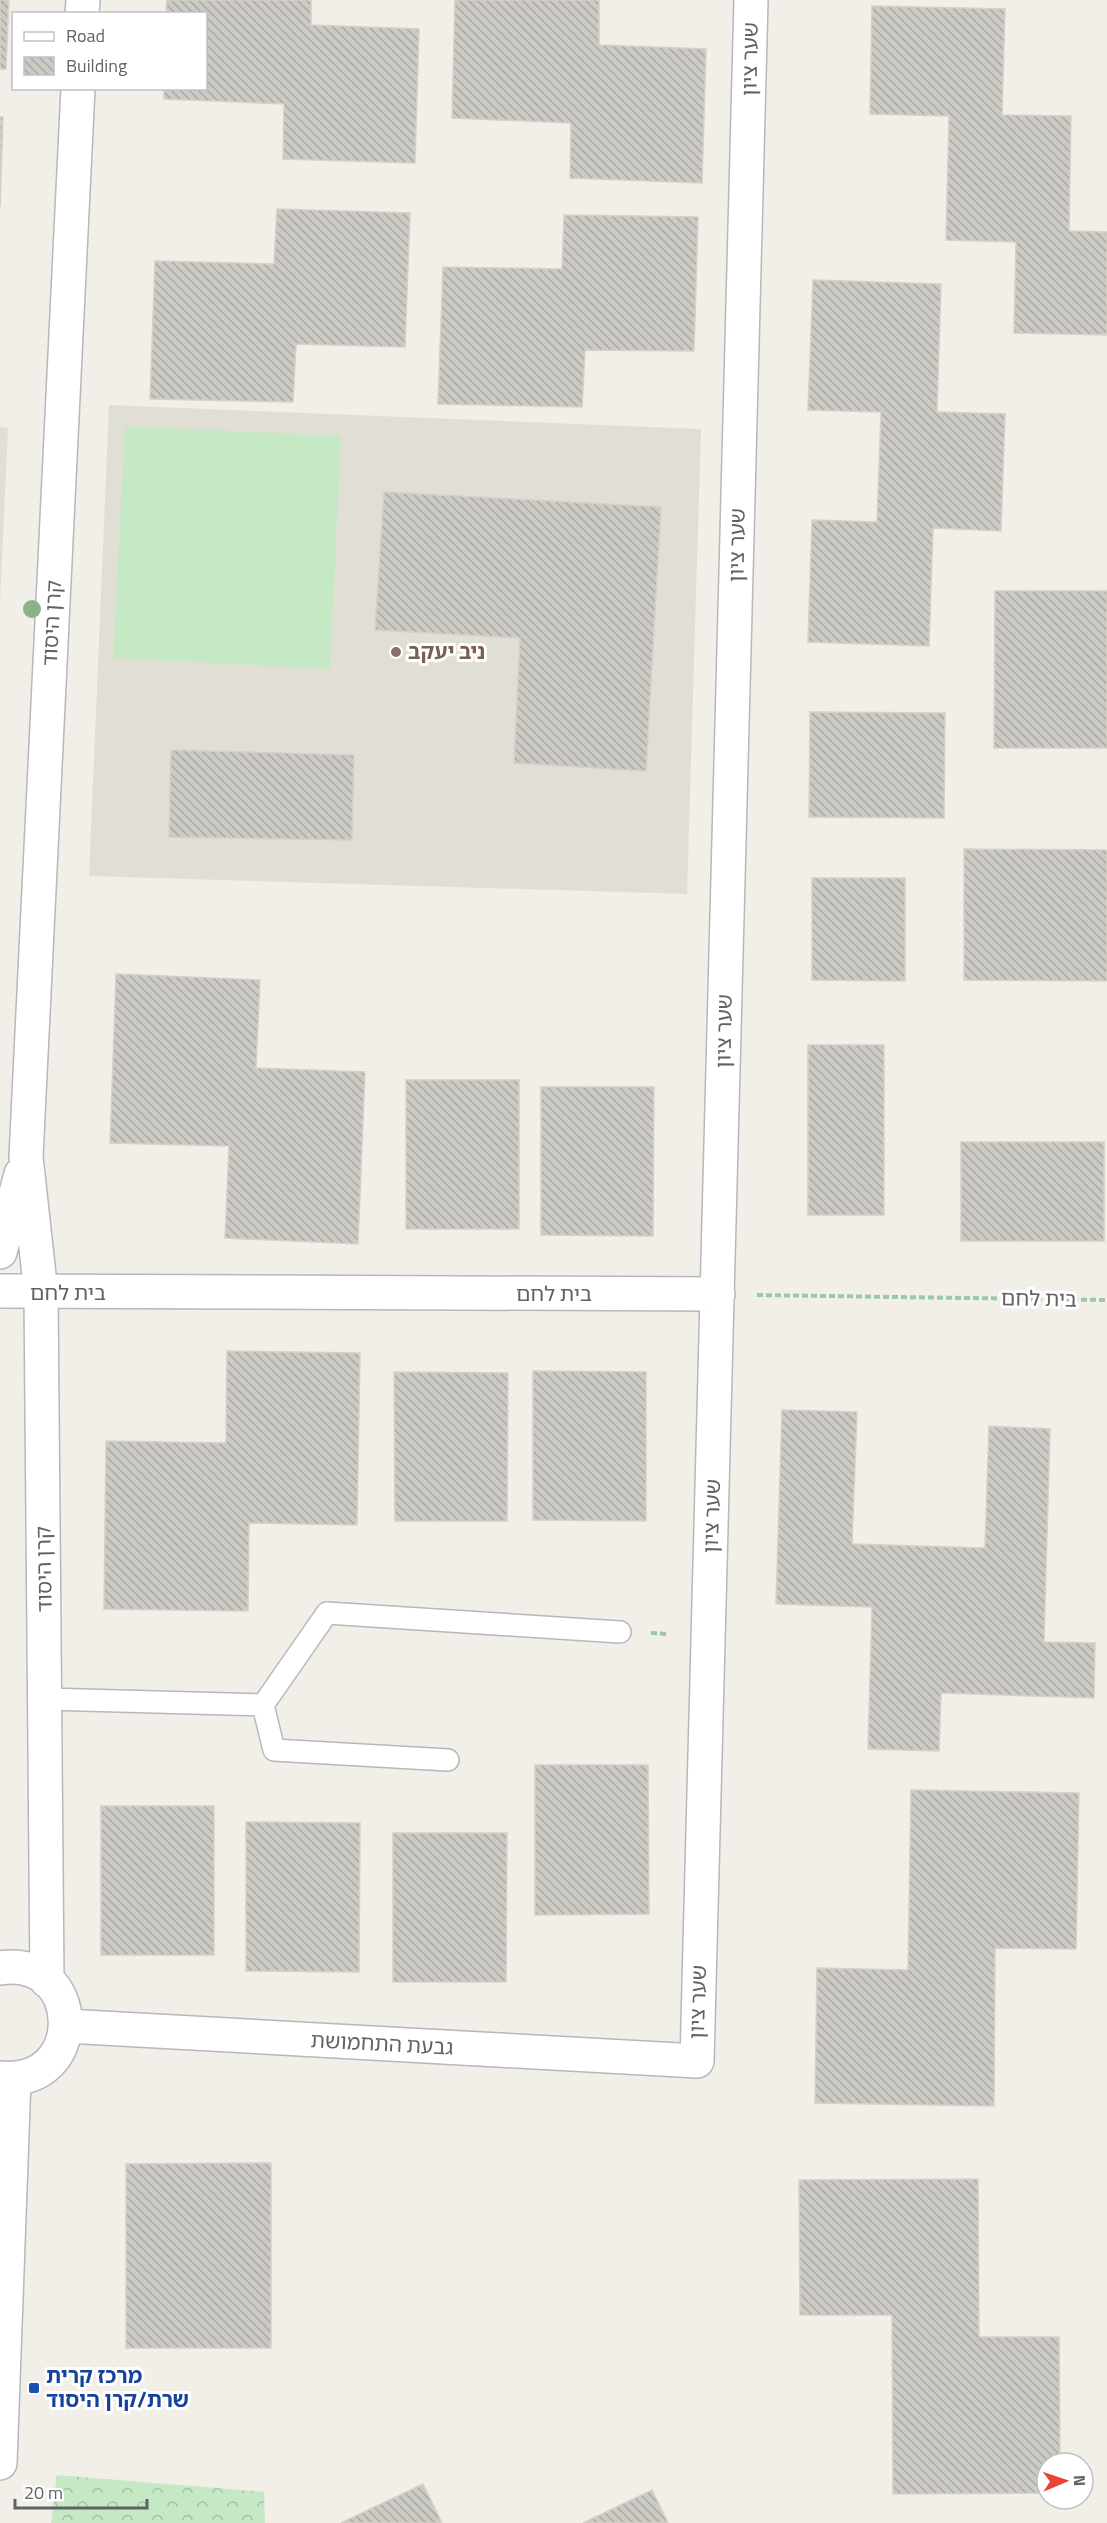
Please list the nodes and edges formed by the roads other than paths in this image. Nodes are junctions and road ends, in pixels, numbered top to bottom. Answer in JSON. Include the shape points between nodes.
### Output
{"nodes":[{"id":1,"x":751,"y":0,"type":"edge"},
{"id":2,"x":78,"y":90,"type":"edge"},
{"id":3,"x":26,"y":1157,"type":"junction"},
{"id":4,"x":0,"y":1252,"type":"edge"},
{"id":5,"x":0,"y":1291,"type":"edge"},
{"id":6,"x":41,"y":1293,"type":"junction"},
{"id":7,"x":718,"y":1294,"type":"junction"},
{"id":8,"x":620,"y":1632,"type":"road end"},
{"id":9,"x":46,"y":1699,"type":"junction"},
{"id":10,"x":263,"y":1705,"type":"junction"},
{"id":11,"x":448,"y":1760,"type":"dead end"},
{"id":12,"x":0,"y":1968,"type":"edge"},
{"id":13,"x":47,"y":1981,"type":"junction"},
{"id":14,"x":66,"y":2026,"type":"junction"},
{"id":15,"x":697,"y":2061,"type":"joint"},
{"id":16,"x":7,"y":2079,"type":"edge"},
{"id":17,"x":0,"y":2463,"type":"edge"}],
"edges":[{"from":1,"to":7,"type":"street","name":"שער ציון"},
{"from":2,"to":3,"type":"street","name":"קרן היסוד"},
{"from":3,"to":4,"type":"street","name":"קרן היסוד"},
{"from":3,"to":6,"type":"street","name":"קרן היסוד"},
{"from":5,"to":6,"type":"street","name":"בית לחם"},
{"from":6,"to":7,"type":"street","name":"בית לחם"},
{"from":6,"to":9,"type":"street","name":"קרן היסוד"},
{"from":7,"to":15,"type":"street","name":"שער ציון"},
{"from":8,"to":10,"type":"lane","via":[[327,1613]]},
{"from":9,"to":10,"type":"lane"},
{"from":9,"to":13,"type":"street","name":"קרן היסוד"},
{"from":10,"to":11,"type":"lane","via":[[274,1750]]},
{"from":12,"to":13,"type":"street","via":[[34,1972]]},
{"from":13,"to":14,"type":"street","via":[[65,2009]]},
{"from":14,"to":15,"type":"street","name":"גבעת התחמושת"},
{"from":14,"to":16,"type":"street","via":[[59,2052],[40,2071]]},
{"from":16,"to":17,"type":"street"}]}
